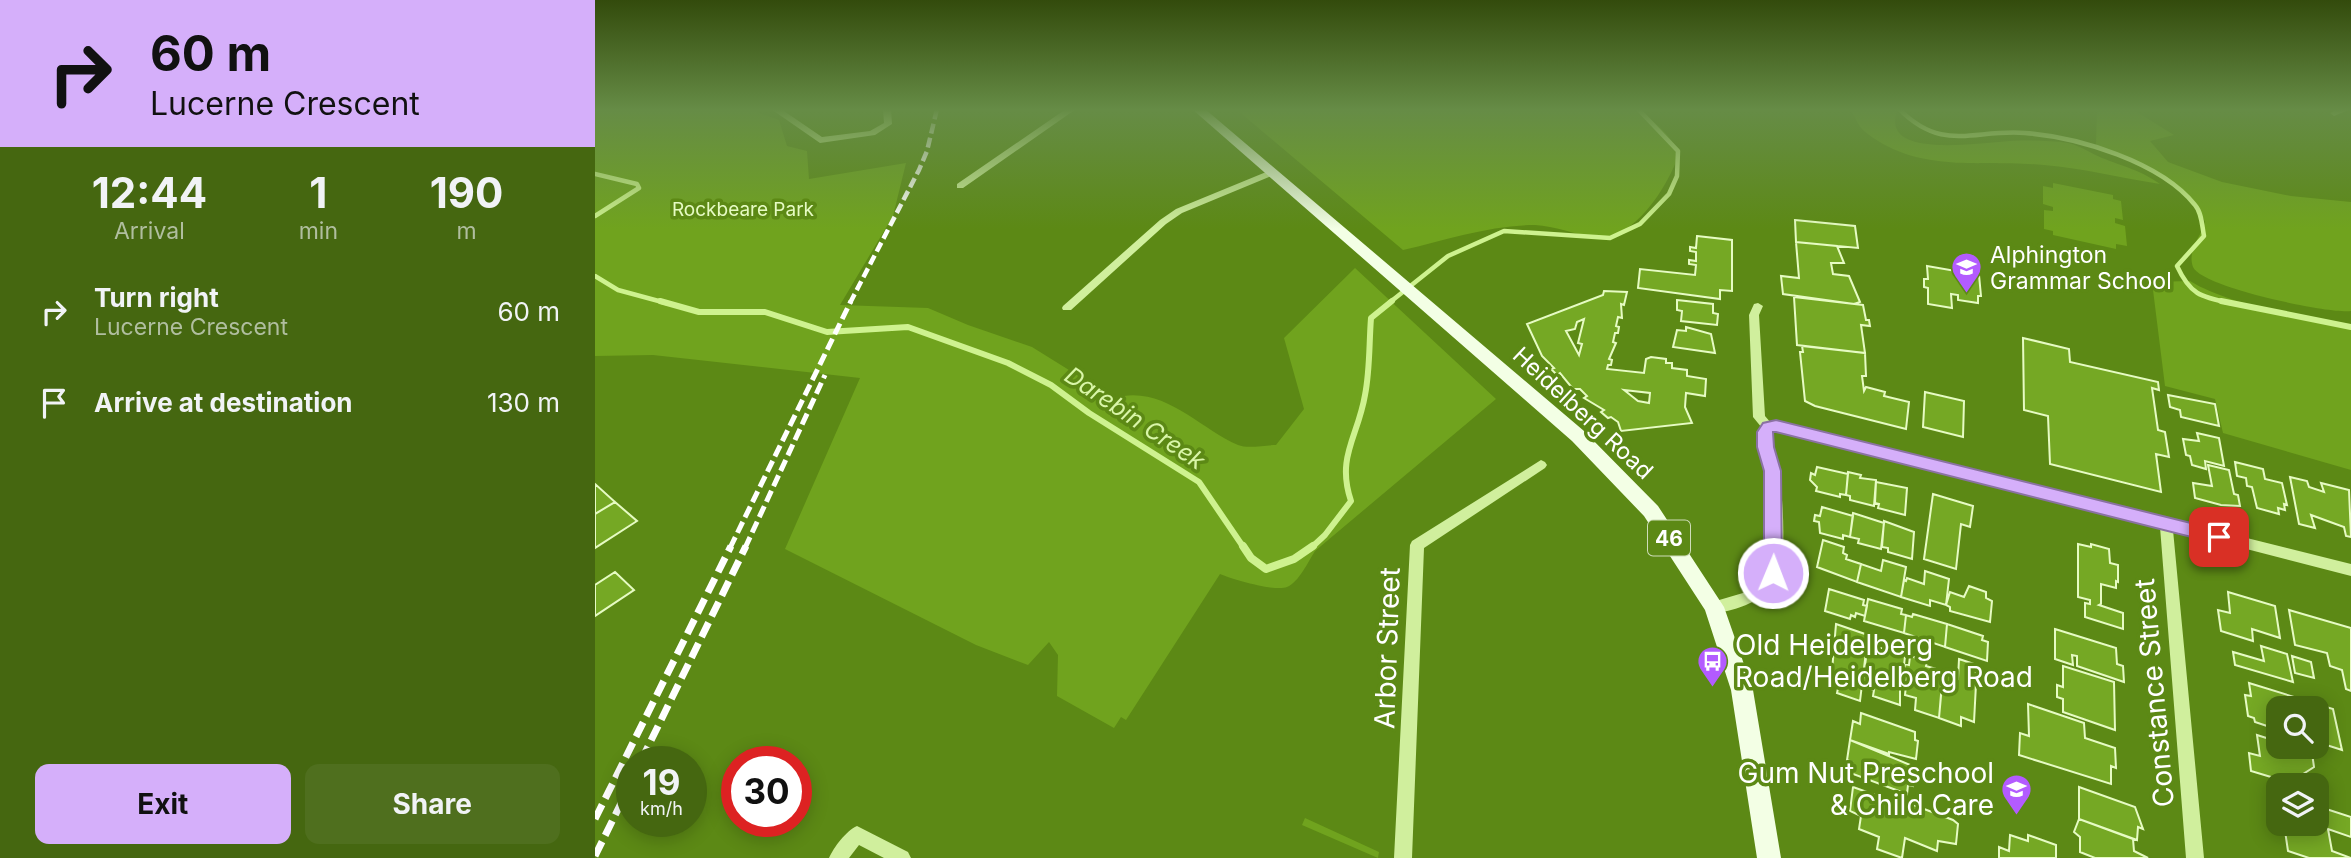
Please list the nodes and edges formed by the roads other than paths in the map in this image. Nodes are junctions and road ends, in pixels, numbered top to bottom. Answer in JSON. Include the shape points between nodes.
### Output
{"nodes":[{"id":1,"x":1014,"y":149,"type":"edge"},
{"id":2,"x":1244,"y":149,"type":"edge"},
{"id":3,"x":1271,"y":173,"type":"junction"},
{"id":4,"x":960,"y":186,"type":"dead end"},
{"id":5,"x":1758,"y":306,"type":"dead end"},
{"id":6,"x":1067,"y":308,"type":"dead end"},
{"id":7,"x":1768,"y":427,"type":"junction"},
{"id":8,"x":1541,"y":465,"type":"dead end"},
{"id":9,"x":2166,"y":523,"type":"junction"},
{"id":10,"x":2351,"y":570,"type":"edge"},
{"id":11,"x":1714,"y":607,"type":"junction"},
{"id":12,"x":857,"y":835,"type":"joint"},
{"id":13,"x":838,"y":858,"type":"edge"},
{"id":14,"x":902,"y":858,"type":"edge"},
{"id":15,"x":1403,"y":858,"type":"edge"},
{"id":16,"x":1769,"y":858,"type":"edge"},
{"id":17,"x":2195,"y":858,"type":"edge"}],
"edges":[{"from":1,"to":4,"type":"street"},
{"from":2,"to":3,"type":"main road","name":"Heidelberg Road","number":"46"},
{"from":3,"to":6,"type":"street","via":[[1179,211]]},
{"from":3,"to":11,"type":"main road","name":"Heidelberg Road","number":"46","via":[[1578,436],[1651,511]]},
{"from":5,"to":7,"type":"street","via":[[1754,316],[1759,417]]},
{"from":7,"to":9,"type":"street","via":[[1790,428]]},
{"from":7,"to":11,"type":"street","via":[[1773,573],[1766,587],[1743,602]]},
{"from":8,"to":15,"type":"street","name":"Arbor Street","via":[[1417,545]]},
{"from":9,"to":10,"type":"street"},
{"from":9,"to":17,"type":"street","name":"Constance Street"},
{"from":11,"to":16,"type":"main road","name":"Heidelberg Road","number":"46","via":[[1742,690]]},
{"from":12,"to":13,"type":"street"},
{"from":12,"to":14,"type":"street"}]}
